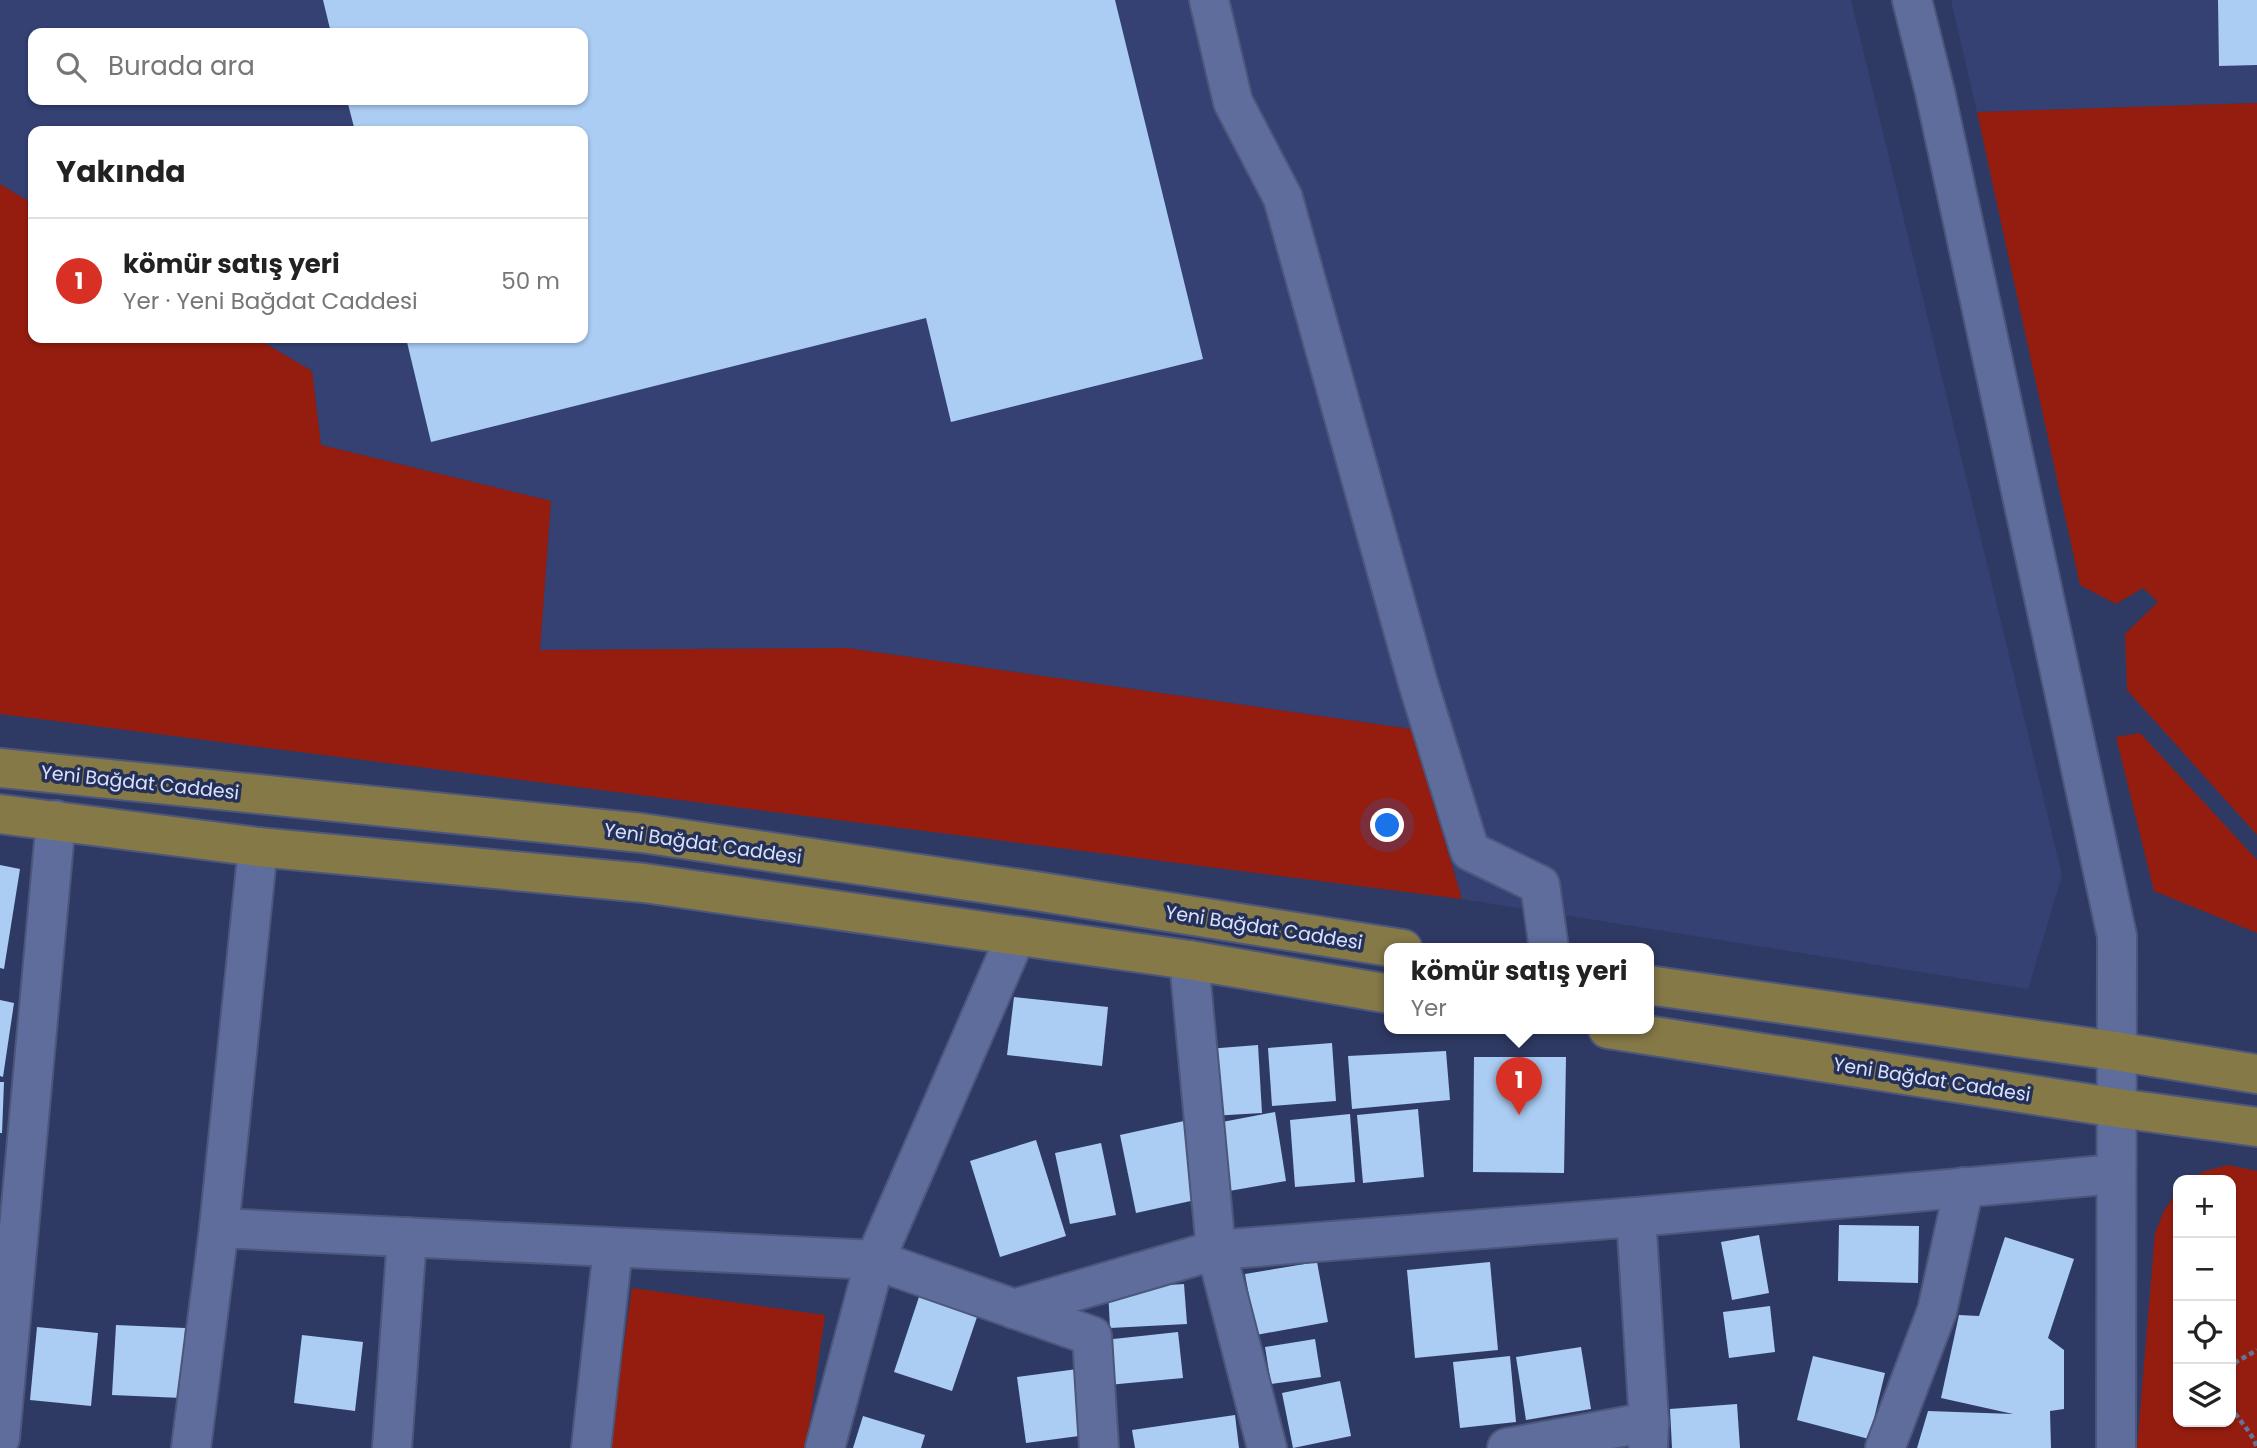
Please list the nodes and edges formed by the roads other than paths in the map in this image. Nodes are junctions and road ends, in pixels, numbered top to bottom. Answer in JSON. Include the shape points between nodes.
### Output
{"nodes":[{"id":1,"x":1209,"y":0,"type":"edge"},
{"id":2,"x":1912,"y":0,"type":"edge"},
{"id":3,"x":0,"y":768,"type":"edge"},
{"id":4,"x":0,"y":814,"type":"edge"},
{"id":5,"x":56,"y":820,"type":"junction"},
{"id":6,"x":258,"y":847,"type":"junction"},
{"id":7,"x":1016,"y":936,"type":"junction"},
{"id":8,"x":1548,"y":943,"type":"edge"},
{"id":9,"x":1384,"y":946,"type":"edge"},
{"id":10,"x":1189,"y":960,"type":"junction"},
{"id":11,"x":1654,"y":986,"type":"edge"},
{"id":12,"x":1384,"y":993,"type":"edge"},
{"id":13,"x":1640,"y":1034,"type":"edge"},
{"id":14,"x":2115,"y":1051,"type":"junction"},
{"id":15,"x":2257,"y":1073,"type":"edge"},
{"id":16,"x":2118,"y":1108,"type":"junction"},
{"id":17,"x":2257,"y":1127,"type":"edge"},
{"id":18,"x":2116,"y":1174,"type":"junction"},
{"id":19,"x":1964,"y":1187,"type":"junction"},
{"id":20,"x":1636,"y":1217,"type":"junction"},
{"id":21,"x":219,"y":1228,"type":"junction"},
{"id":22,"x":407,"y":1237,"type":"junction"},
{"id":23,"x":613,"y":1248,"type":"junction"},
{"id":24,"x":1216,"y":1250,"type":"junction"},
{"id":25,"x":875,"y":1260,"type":"junction"},
{"id":26,"x":1014,"y":1309,"type":"junction"},
{"id":27,"x":1649,"y":1435,"type":"edge"},
{"id":28,"x":0,"y":1438,"type":"edge"},
{"id":29,"x":191,"y":1448,"type":"edge"},
{"id":30,"x":392,"y":1448,"type":"edge"},
{"id":31,"x":591,"y":1448,"type":"edge"},
{"id":32,"x":825,"y":1448,"type":"edge"},
{"id":33,"x":1099,"y":1448,"type":"edge"},
{"id":34,"x":1268,"y":1448,"type":"edge"},
{"id":35,"x":1507,"y":1448,"type":"edge"},
{"id":36,"x":1885,"y":1448,"type":"edge"},
{"id":37,"x":2116,"y":1448,"type":"edge"}],
"edges":[{"from":1,"to":8,"type":"street","via":[[1233,102],[1283,198],[1418,683],[1470,851],[1541,885]]},
{"from":2,"to":14,"type":"street","via":[[1936,92],[2117,936]]},
{"from":3,"to":9,"type":"main road","name":"Yeni Bağdat Caddesi","via":[[642,833]]},
{"from":4,"to":5,"type":"main road"},
{"from":5,"to":6,"type":"main road"},
{"from":5,"to":28,"type":"street"},
{"from":6,"to":7,"type":"main road","via":[[644,883]]},
{"from":6,"to":21,"type":"street"},
{"from":7,"to":10,"type":"main road"},
{"from":7,"to":25,"type":"street"},
{"from":10,"to":12,"type":"main road"},
{"from":10,"to":24,"type":"street"},
{"from":11,"to":14,"type":"main road"},
{"from":13,"to":16,"type":"main road","name":"Yeni Bağdat Caddesi"},
{"from":14,"to":15,"type":"main road"},
{"from":14,"to":16,"type":"street"},
{"from":16,"to":17,"type":"main road","name":"Yeni Bağdat Caddesi"},
{"from":16,"to":18,"type":"street"},
{"from":18,"to":19,"type":"street"},
{"from":18,"to":37,"type":"street"},
{"from":19,"to":20,"type":"street"},
{"from":19,"to":36,"type":"street","via":[[1937,1311]]},
{"from":20,"to":24,"type":"street"},
{"from":20,"to":27,"type":"street"},
{"from":21,"to":22,"type":"street"},
{"from":21,"to":29,"type":"street"},
{"from":22,"to":23,"type":"street"},
{"from":22,"to":30,"type":"street"},
{"from":23,"to":25,"type":"street"},
{"from":23,"to":31,"type":"street"},
{"from":24,"to":26,"type":"street"},
{"from":24,"to":34,"type":"street"},
{"from":25,"to":26,"type":"street"},
{"from":25,"to":32,"type":"street"},
{"from":26,"to":33,"type":"street","via":[[1092,1336]]},
{"from":27,"to":35,"type":"street"}]}
